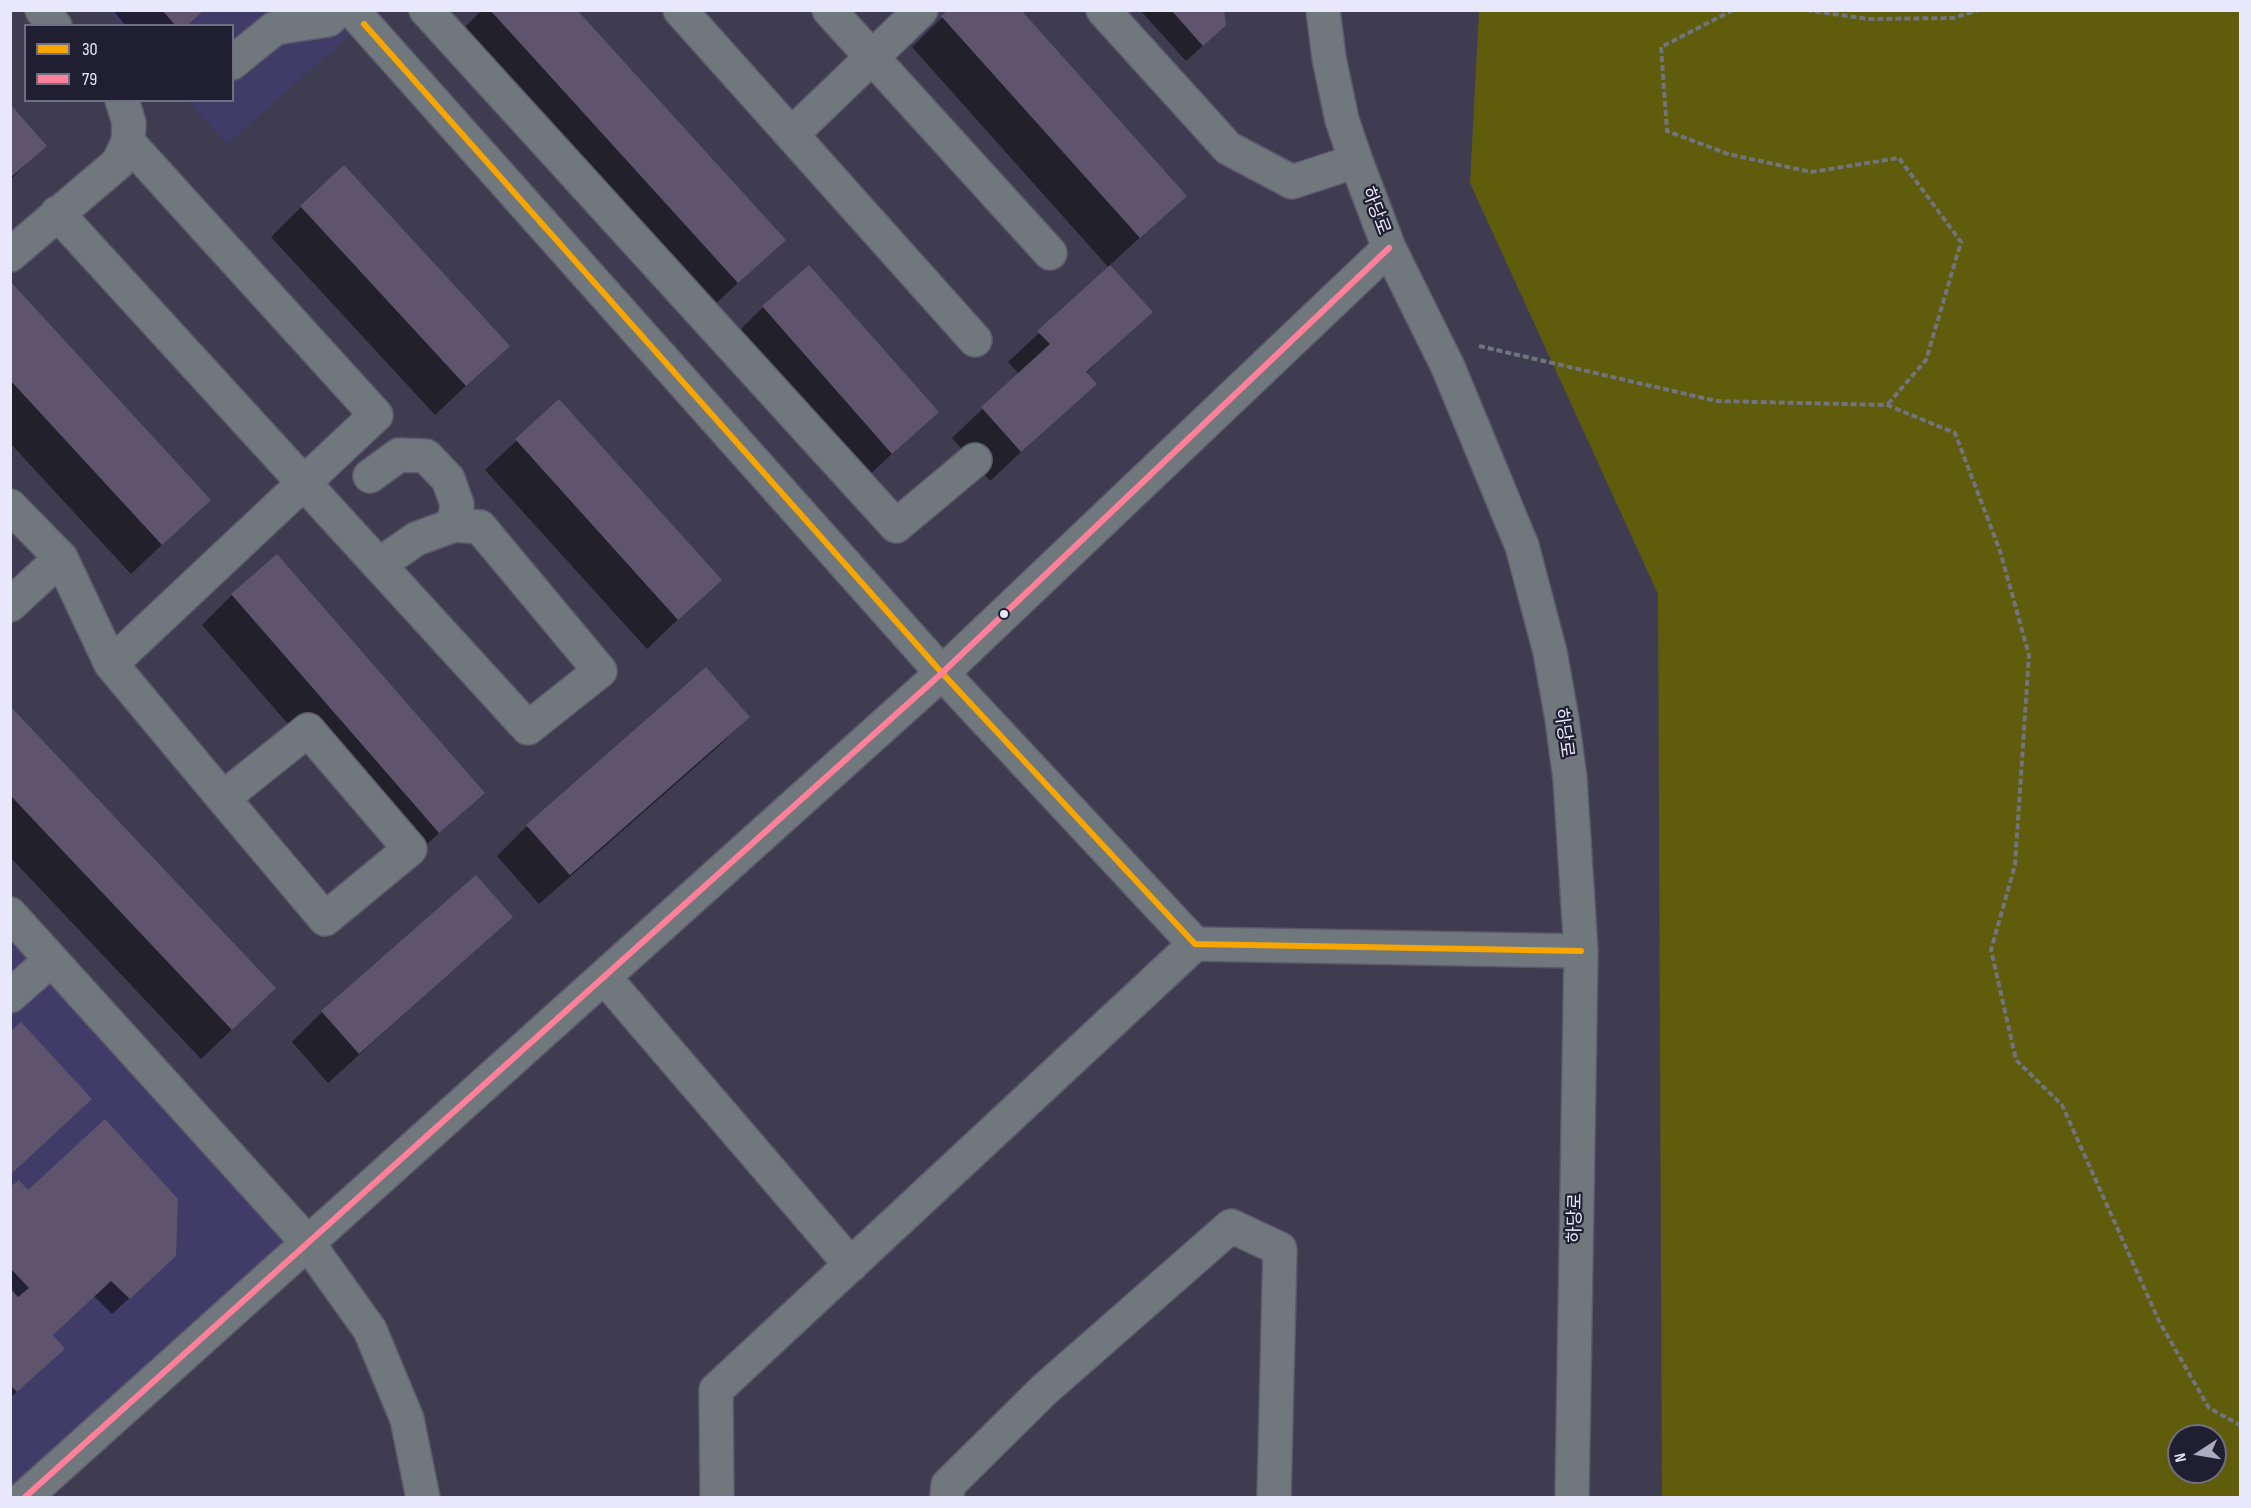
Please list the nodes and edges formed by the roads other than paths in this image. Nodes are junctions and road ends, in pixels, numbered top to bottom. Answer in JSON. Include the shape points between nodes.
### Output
{"nodes":[{"id":1,"x":42,"y":10,"type":"edge"},
{"id":2,"x":426,"y":10,"type":"edge"},
{"id":3,"x":680,"y":10,"type":"edge"},
{"id":4,"x":829,"y":10,"type":"edge"},
{"id":5,"x":921,"y":10,"type":"edge"},
{"id":6,"x":1103,"y":10,"type":"edge"},
{"id":7,"x":1323,"y":10,"type":"edge"},
{"id":8,"x":352,"y":15,"type":"edge"},
{"id":9,"x":53,"y":24,"type":"edge"},
{"id":10,"x":873,"y":57,"type":"junction"},
{"id":11,"x":234,"y":61,"type":"edge"},
{"id":12,"x":123,"y":102,"type":"edge"},
{"id":13,"x":792,"y":134,"type":"junction"},
{"id":14,"x":128,"y":142,"type":"junction"},
{"id":15,"x":1356,"y":161,"type":"junction"},
{"id":16,"x":57,"y":213,"type":"junction"},
{"id":17,"x":1389,"y":248,"type":"junction"},
{"id":18,"x":1050,"y":253,"type":"dead end"},
{"id":19,"x":10,"y":255,"type":"edge"},
{"id":20,"x":975,"y":340,"type":"dead end"},
{"id":21,"x":975,"y":460,"type":"dead end"},
{"id":22,"x":370,"y":476,"type":"dead end"},
{"id":23,"x":304,"y":481,"type":"junction"},
{"id":24,"x":10,"y":506,"type":"edge"},
{"id":25,"x":454,"y":525,"type":"junction"},
{"id":26,"x":61,"y":558,"type":"junction"},
{"id":27,"x":380,"y":564,"type":"junction"},
{"id":28,"x":10,"y":605,"type":"edge"},
{"id":29,"x":111,"y":664,"type":"junction"},
{"id":30,"x":942,"y":673,"type":"junction"},
{"id":31,"x":223,"y":798,"type":"junction"},
{"id":32,"x":10,"y":914,"type":"edge"},
{"id":33,"x":1195,"y":944,"type":"junction"},
{"id":34,"x":1581,"y":951,"type":"junction"},
{"id":35,"x":51,"y":960,"type":"junction"},
{"id":36,"x":605,"y":978,"type":"junction"},
{"id":37,"x":10,"y":996,"type":"edge"},
{"id":38,"x":307,"y":1242,"type":"junction"},
{"id":39,"x":851,"y":1264,"type":"junction"},
{"id":40,"x":24,"y":1497,"type":"edge"},
{"id":41,"x":423,"y":1497,"type":"edge"},
{"id":42,"x":717,"y":1497,"type":"edge"},
{"id":43,"x":947,"y":1497,"type":"edge"},
{"id":44,"x":1274,"y":1497,"type":"edge"},
{"id":45,"x":1572,"y":1497,"type":"edge"}],
"edges":[{"from":1,"to":9,"type":"street"},
{"from":2,"to":21,"type":"street","via":[[896,526]]},
{"from":3,"to":13,"type":"street"},
{"from":4,"to":10,"type":"street"},
{"from":5,"to":10,"type":"street"},
{"from":6,"to":15,"type":"street","via":[[1228,148],[1292,182]]},
{"from":7,"to":15,"type":"street","name":"하당로","via":[[1342,120]]},
{"from":8,"to":11,"type":"street","via":[[275,28]]},
{"from":8,"to":30,"type":"street"},
{"from":10,"to":13,"type":"street"},
{"from":10,"to":18,"type":"street"},
{"from":12,"to":14,"type":"street","via":[[129,123]]},
{"from":13,"to":20,"type":"street"},
{"from":14,"to":16,"type":"street","via":[[118,163]]},
{"from":14,"to":23,"type":"street","via":[[376,415]]},
{"from":15,"to":17,"type":"street","name":"하당로"},
{"from":16,"to":19,"type":"street"},
{"from":16,"to":23,"type":"street"},
{"from":17,"to":30,"type":"street"},
{"from":17,"to":34,"type":"street","name":"하당로","via":[[1486,453],[1522,546],[1550,652],[1570,779]]},
{"from":22,"to":25,"type":"street","via":[[399,456],[426,456],[448,479],[457,504]]},
{"from":23,"to":27,"type":"street"},
{"from":23,"to":29,"type":"street"},
{"from":24,"to":26,"type":"street"},
{"from":25,"to":27,"type":"street","via":[[416,539]]},
{"from":25,"to":27,"type":"street","via":[[480,527],[600,671],[528,728]]},
{"from":26,"to":28,"type":"street"},
{"from":26,"to":29,"type":"street"},
{"from":29,"to":31,"type":"street"},
{"from":30,"to":33,"type":"street"},
{"from":30,"to":36,"type":"street"},
{"from":31,"to":31,"type":"street","via":[[325,919],[410,849],[308,730]]},
{"from":32,"to":35,"type":"street"},
{"from":33,"to":34,"type":"street"},
{"from":33,"to":39,"type":"street"},
{"from":34,"to":45,"type":"street","name":"하당로"},
{"from":35,"to":37,"type":"street"},
{"from":35,"to":38,"type":"street"},
{"from":36,"to":38,"type":"street"},
{"from":36,"to":39,"type":"street"},
{"from":38,"to":40,"type":"street"},
{"from":38,"to":41,"type":"street","via":[[370,1330],[407,1419]]},
{"from":39,"to":42,"type":"street","via":[[716,1390]]},
{"from":43,"to":44,"type":"street","via":[[948,1485],[1044,1390],[1232,1226],[1280,1249]]}]}
